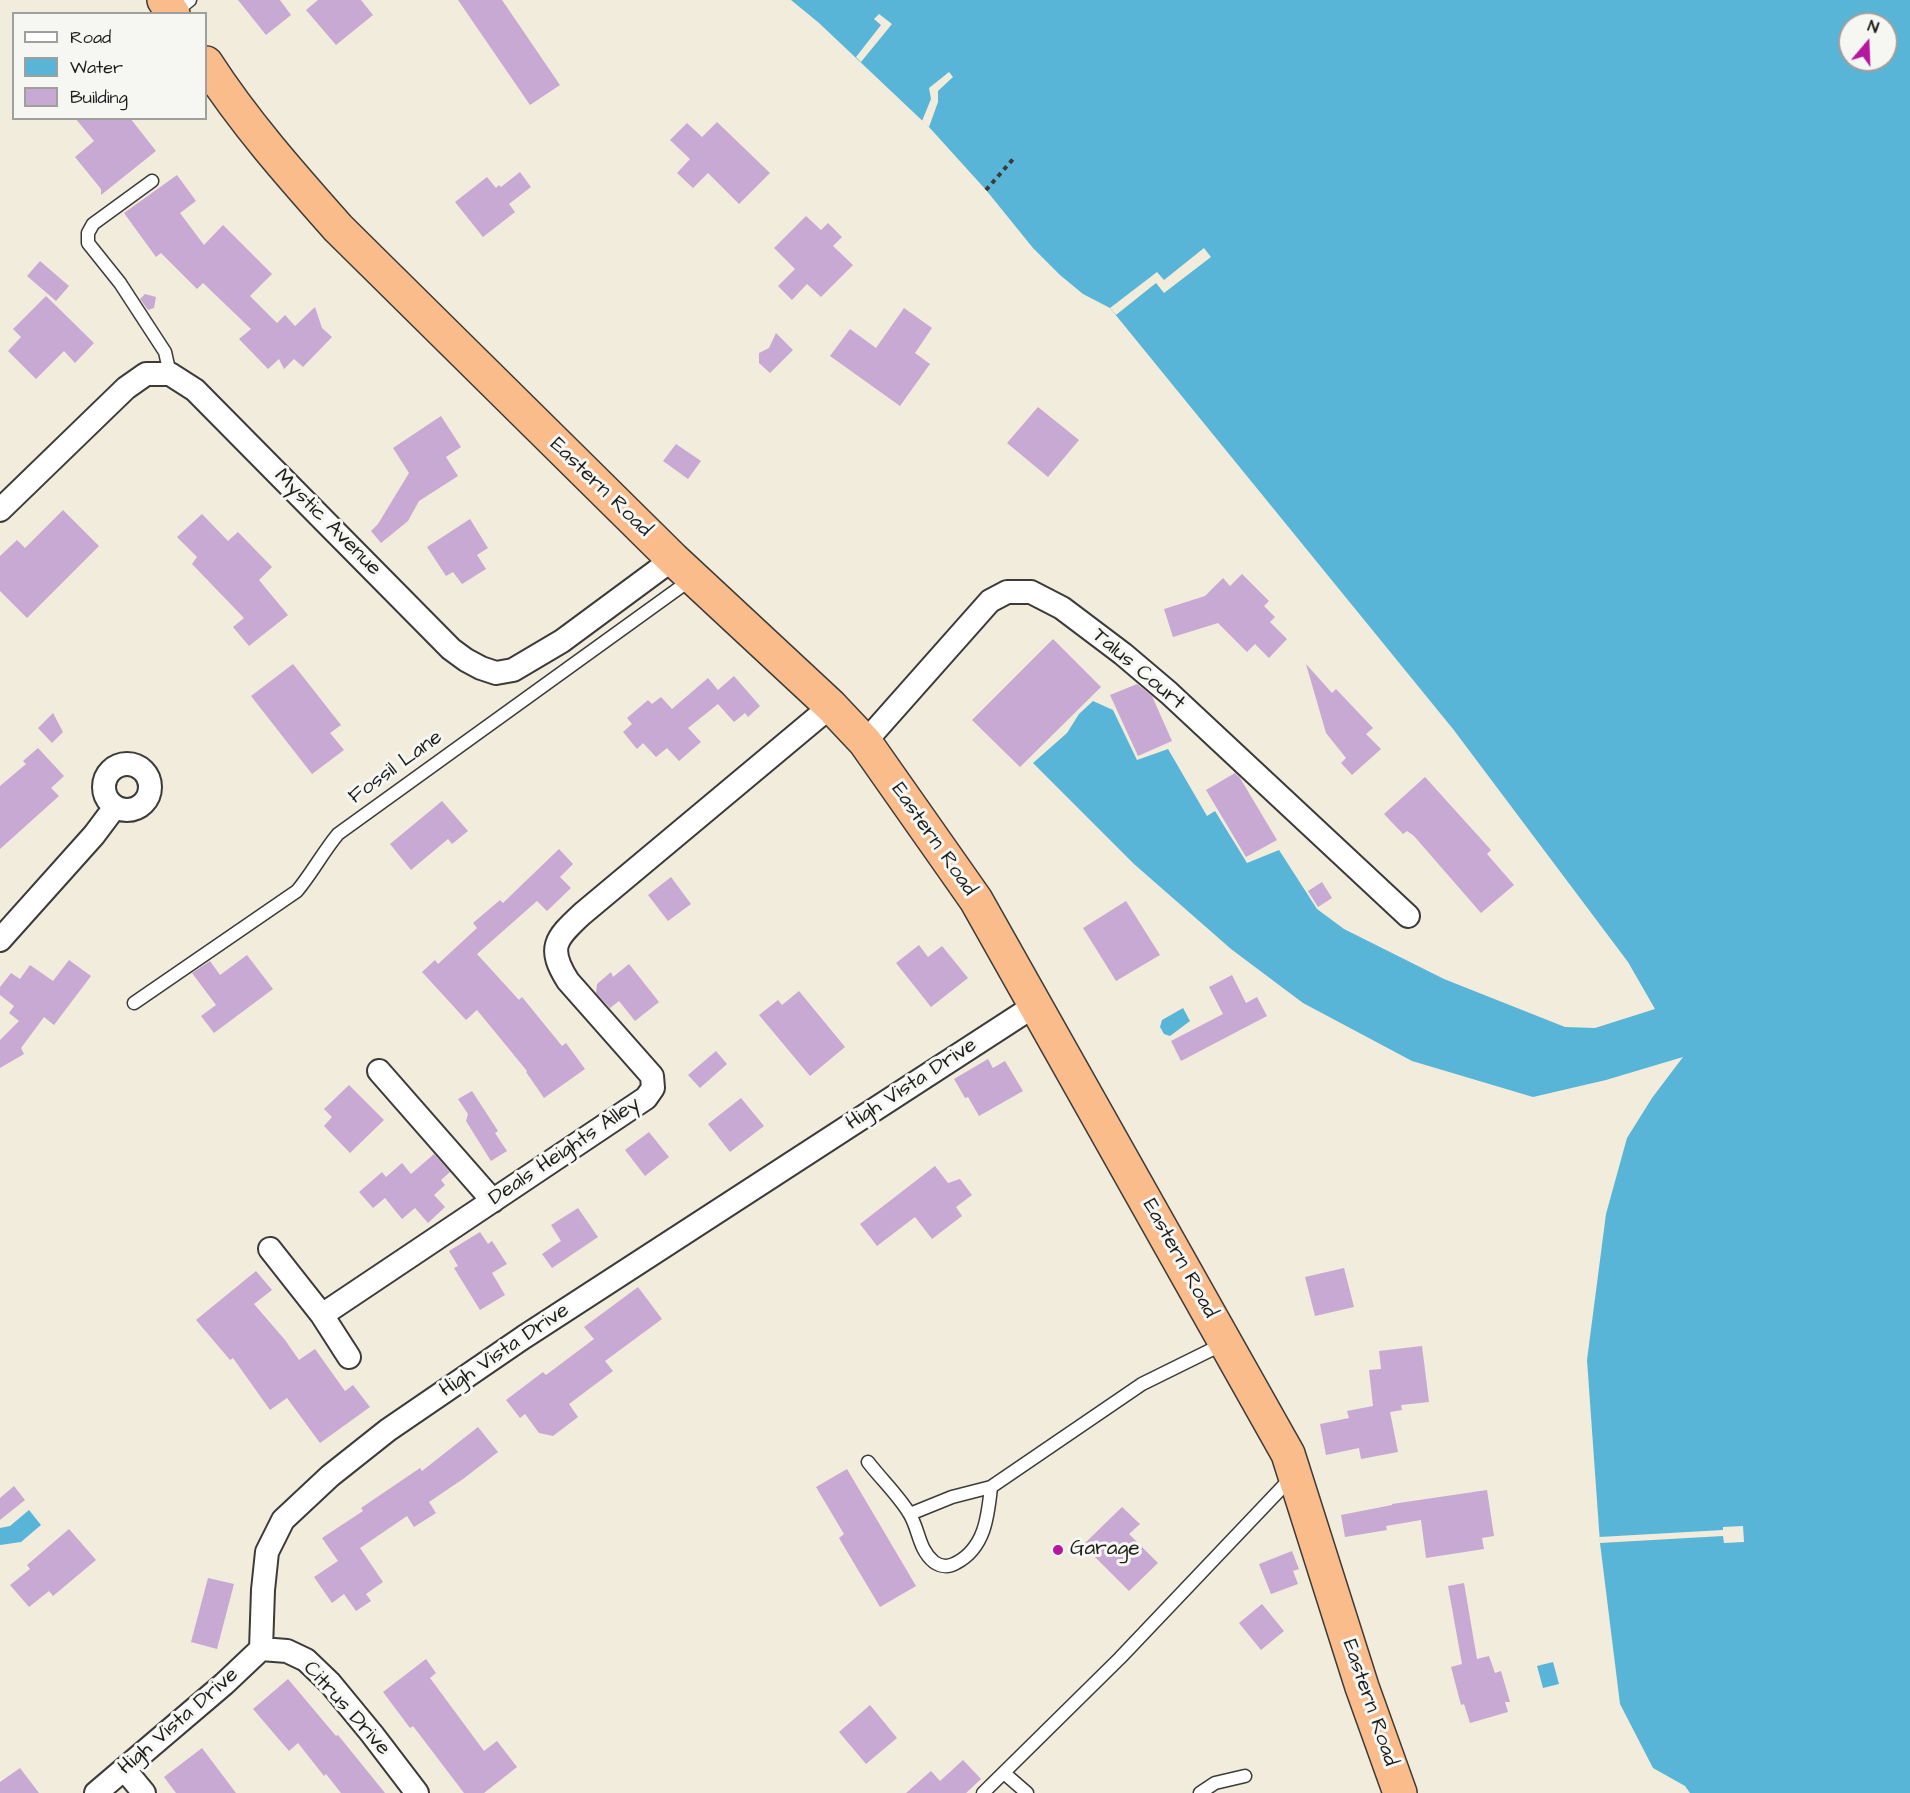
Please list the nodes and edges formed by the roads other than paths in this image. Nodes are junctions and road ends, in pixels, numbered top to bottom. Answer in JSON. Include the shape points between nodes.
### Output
{"nodes":[{"id":1,"x":190,"y":0,"type":"edge"},
{"id":2,"x":175,"y":12,"type":"edge"},
{"id":3,"x":207,"y":65,"type":"edge"},
{"id":4,"x":152,"y":181,"type":"dead end"},
{"id":5,"x":170,"y":374,"type":"junction"},
{"id":6,"x":0,"y":510,"type":"edge"},
{"id":7,"x":684,"y":568,"type":"junction"},
{"id":8,"x":831,"y":706,"type":"junction"},
{"id":9,"x":865,"y":742,"type":"junction"},
{"id":10,"x":115,"y":807,"type":"dead end"},
{"id":11,"x":1408,"y":916,"type":"dead end"},
{"id":12,"x":0,"y":940,"type":"edge"},
{"id":13,"x":134,"y":1003,"type":"dead end"},
{"id":14,"x":1034,"y":1005,"type":"junction"},
{"id":15,"x":380,"y":1071,"type":"dead end"},
{"id":16,"x":493,"y":1201,"type":"junction"},
{"id":17,"x":270,"y":1249,"type":"dead end"},
{"id":18,"x":322,"y":1315,"type":"junction"},
{"id":19,"x":1226,"y":1343,"type":"junction"},
{"id":20,"x":350,"y":1357,"type":"dead end"},
{"id":21,"x":868,"y":1462,"type":"dead end"},
{"id":22,"x":1295,"y":1474,"type":"junction"},
{"id":23,"x":991,"y":1487,"type":"junction"},
{"id":24,"x":910,"y":1514,"type":"junction"},
{"id":25,"x":261,"y":1649,"type":"junction"},
{"id":26,"x":125,"y":1770,"type":"junction"},
{"id":27,"x":1004,"y":1773,"type":"junction"},
{"id":28,"x":1245,"y":1776,"type":"dead end"},
{"id":29,"x":96,"y":1793,"type":"edge"},
{"id":30,"x":144,"y":1793,"type":"edge"},
{"id":31,"x":417,"y":1793,"type":"edge"},
{"id":32,"x":983,"y":1793,"type":"edge"},
{"id":33,"x":1027,"y":1793,"type":"edge"},
{"id":34,"x":1200,"y":1793,"type":"edge"},
{"id":35,"x":1400,"y":1793,"type":"edge"}],
"edges":[{"from":1,"to":2,"type":"lane"},
{"from":3,"to":7,"type":"highway","name":"Eastern Road","via":[[228,98],[338,228]]},
{"from":4,"to":5,"type":"lane","via":[[93,224],[87,233],[88,243],[120,283],[165,352]]},
{"from":5,"to":6,"type":"street","via":[[146,374],[126,388]]},
{"from":5,"to":7,"type":"street","name":"Mystic Avenue","via":[[195,390],[451,649],[481,668],[496,673],[513,670]]},
{"from":7,"to":8,"type":"highway","name":"Eastern Road"},
{"from":7,"to":13,"type":"lane","name":"Fossil Lane","via":[[338,834],[297,891]]},
{"from":8,"to":9,"type":"highway","name":"Eastern Road"},
{"from":8,"to":16,"type":"street","name":"Deals Heights Alley","via":[[568,927],[556,945],[558,964],[568,981],[652,1076],[653,1088],[646,1098]]},
{"from":9,"to":11,"type":"street","name":"Talus Court","via":[[990,601],[1007,592],[1031,592],[1062,608],[1169,693]]},
{"from":9,"to":14,"type":"highway","name":"Eastern Road","via":[[976,900]]},
{"from":10,"to":12,"type":"street"},
{"from":14,"to":19,"type":"highway","name":"Eastern Road"},
{"from":14,"to":25,"type":"street","name":"High Vista Drive","via":[[524,1337],[388,1430],[330,1476],[284,1520],[267,1552]]},
{"from":15,"to":16,"type":"street"},
{"from":16,"to":18,"type":"street","name":"Deals Heights Alley"},
{"from":17,"to":18,"type":"street"},
{"from":18,"to":20,"type":"street"},
{"from":19,"to":22,"type":"highway","name":"Eastern Road","via":[[1288,1454]]},
{"from":19,"to":23,"type":"lane","via":[[1142,1384]]},
{"from":21,"to":24,"type":"lane"},
{"from":22,"to":27,"type":"lane"},
{"from":22,"to":35,"type":"highway","name":"Eastern Road"},
{"from":23,"to":24,"type":"lane"},
{"from":23,"to":24,"type":"lane","via":[[988,1520],[977,1546],[965,1559],[952,1565],[936,1563],[926,1554]]},
{"from":25,"to":26,"type":"street","name":"High Vista Drive"},
{"from":25,"to":31,"type":"street","name":"Citrus Drive","via":[[287,1651],[306,1660],[330,1683]]},
{"from":26,"to":29,"type":"street","name":"High Vista Drive"},
{"from":26,"to":30,"type":"street"},
{"from":27,"to":32,"type":"lane"},
{"from":27,"to":33,"type":"lane"},
{"from":28,"to":34,"type":"lane","via":[[1215,1783]]}]}
